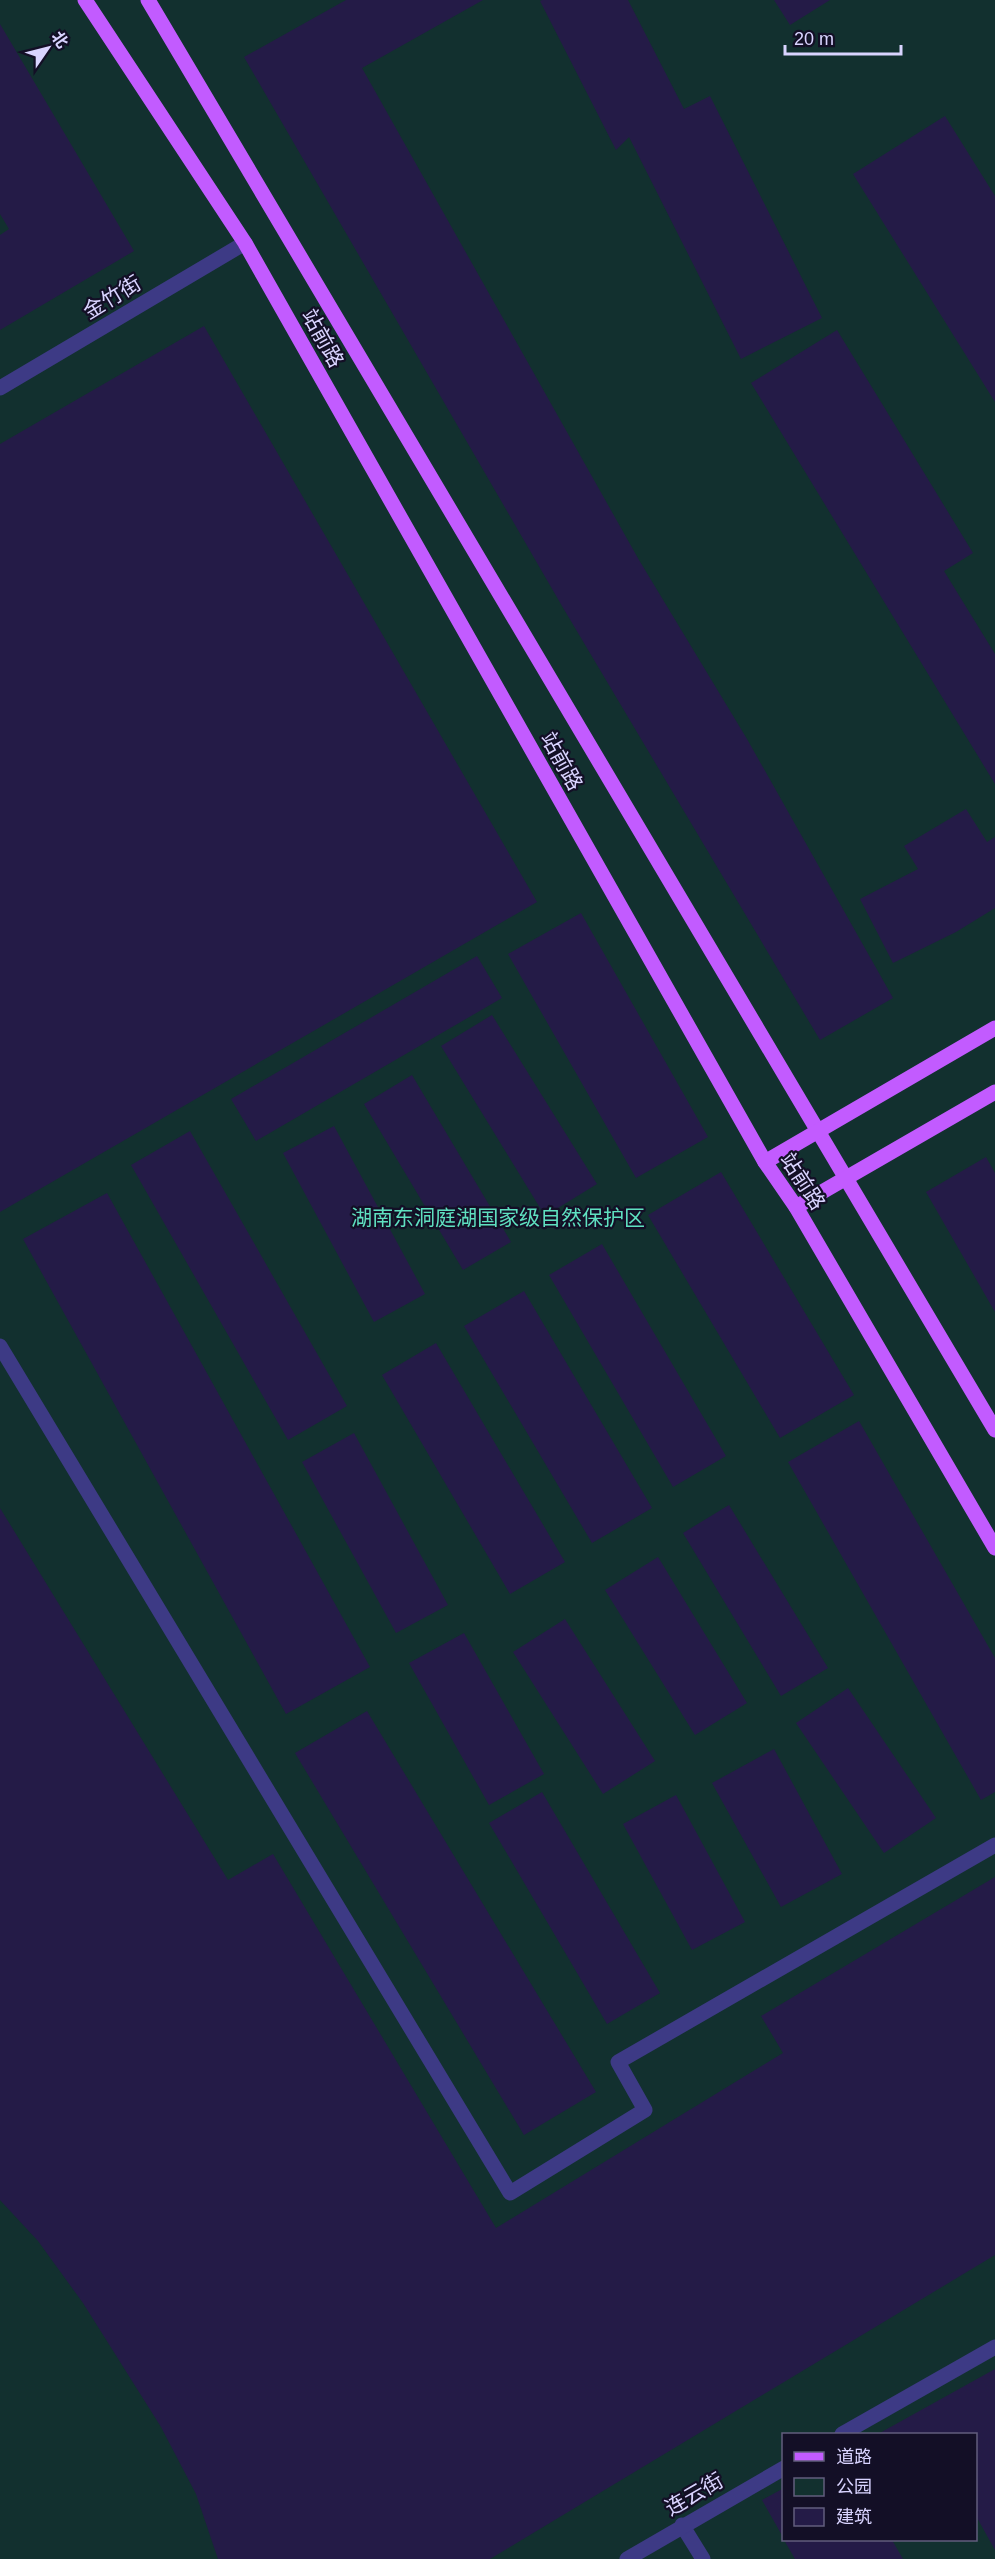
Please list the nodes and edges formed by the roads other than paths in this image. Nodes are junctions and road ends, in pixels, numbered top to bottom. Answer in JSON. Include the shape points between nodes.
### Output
{"nodes":[{"id":1,"x":85,"y":0,"type":"edge"},
{"id":2,"x":148,"y":0,"type":"edge"},
{"id":3,"x":245,"y":243,"type":"junction"},
{"id":4,"x":0,"y":388,"type":"edge"},
{"id":5,"x":995,"y":1028,"type":"edge"},
{"id":6,"x":995,"y":1092,"type":"edge"},
{"id":7,"x":818,"y":1131,"type":"junction"},
{"id":8,"x":765,"y":1162,"type":"junction"},
{"id":9,"x":847,"y":1179,"type":"junction"},
{"id":10,"x":796,"y":1207,"type":"junction"},
{"id":11,"x":0,"y":1346,"type":"edge"},
{"id":12,"x":995,"y":1430,"type":"edge"},
{"id":13,"x":995,"y":1548,"type":"edge"},
{"id":14,"x":995,"y":1845,"type":"edge"},
{"id":15,"x":995,"y":2347,"type":"edge"},
{"id":16,"x":844,"y":2433,"type":"edge"},
{"id":17,"x":782,"y":2469,"type":"edge"},
{"id":18,"x":682,"y":2525,"type":"junction"},
{"id":19,"x":627,"y":2559,"type":"edge"},
{"id":20,"x":703,"y":2559,"type":"edge"}],
"edges":[{"from":1,"to":3,"type":"main road","name":"站前路"},
{"from":2,"to":7,"type":"main road","name":"站前路"},
{"from":3,"to":4,"type":"street","name":"金竹街"},
{"from":3,"to":8,"type":"main road","name":"站前路"},
{"from":5,"to":7,"type":"main road"},
{"from":6,"to":9,"type":"main road"},
{"from":7,"to":8,"type":"main road"},
{"from":7,"to":9,"type":"main road","name":"站前路"},
{"from":8,"to":10,"type":"main road","name":"站前路"},
{"from":9,"to":10,"type":"main road"},
{"from":9,"to":12,"type":"main road","name":"站前路"},
{"from":10,"to":13,"type":"main road","name":"站前路"},
{"from":11,"to":14,"type":"street","via":[[510,2193],[645,2110],[618,2062]]},
{"from":15,"to":16,"type":"street"},
{"from":17,"to":18,"type":"street","name":"连云街"},
{"from":18,"to":19,"type":"street","name":"连云街"},
{"from":18,"to":20,"type":"street"}]}
